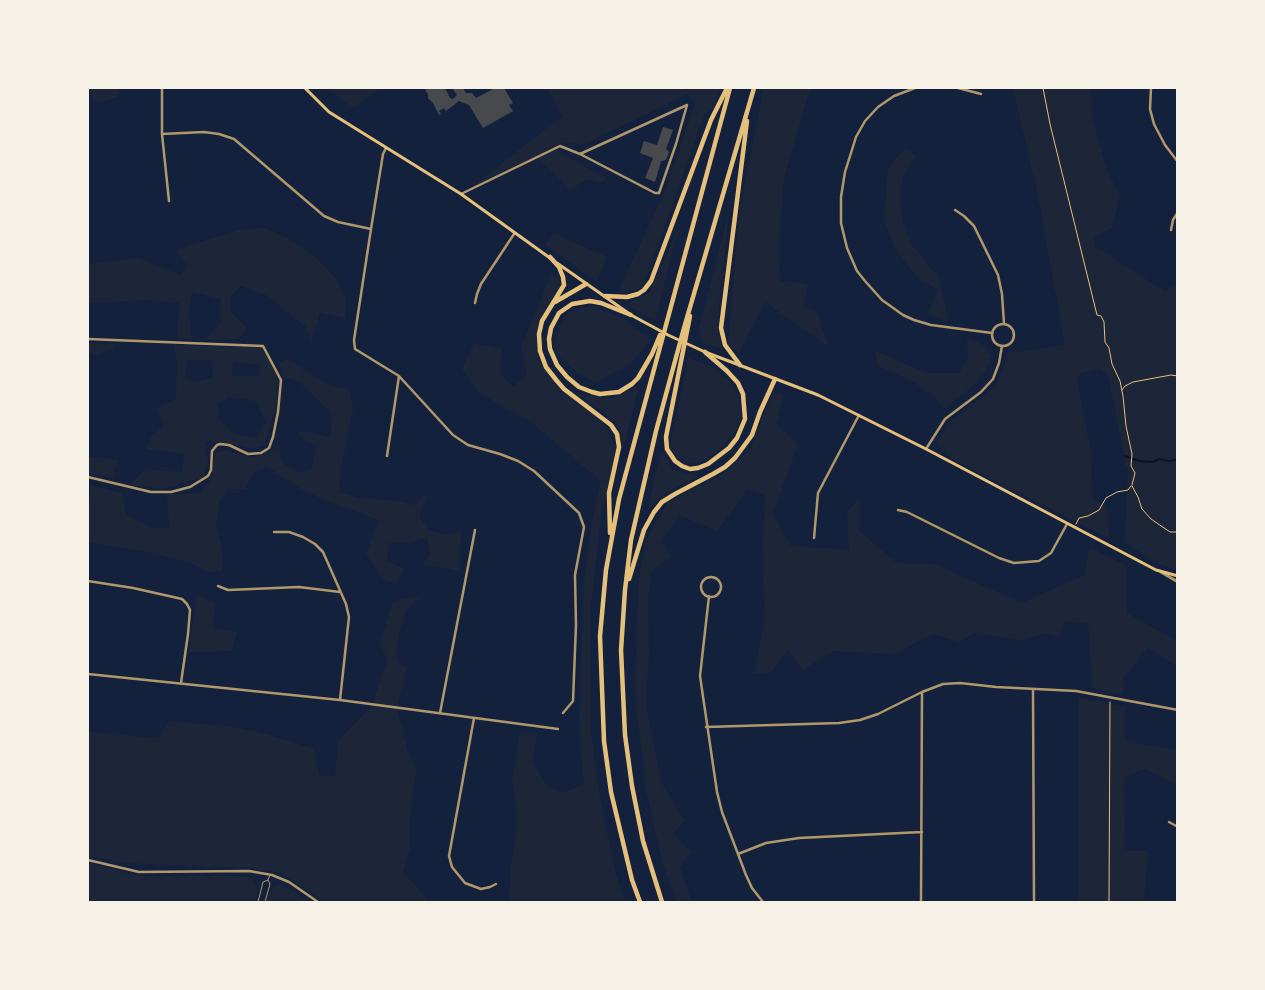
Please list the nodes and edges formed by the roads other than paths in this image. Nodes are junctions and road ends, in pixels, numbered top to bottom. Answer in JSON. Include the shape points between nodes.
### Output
{"nodes":[{"id":1,"x":162,"y":88,"type":"edge"},
{"id":2,"x":305,"y":88,"type":"edge"},
{"id":3,"x":728,"y":88,"type":"edge"},
{"id":4,"x":754,"y":88,"type":"edge"},
{"id":5,"x":915,"y":88,"type":"edge"},
{"id":6,"x":958,"y":88,"type":"edge"},
{"id":7,"x":1151,"y":88,"type":"edge"},
{"id":8,"x":981,"y":94,"type":"dead end"},
{"id":9,"x":749,"y":105,"type":"junction"},
{"id":10,"x":162,"y":134,"type":"junction"},
{"id":11,"x":386,"y":148,"type":"junction"},
{"id":12,"x":580,"y":154,"type":"junction"},
{"id":13,"x":1178,"y":162,"type":"edge"},
{"id":14,"x":461,"y":194,"type":"junction"},
{"id":15,"x":169,"y":201,"type":"dead end"},
{"id":16,"x":955,"y":210,"type":"dead end"},
{"id":17,"x":1178,"y":212,"type":"edge"},
{"id":18,"x":371,"y":229,"type":"junction"},
{"id":19,"x":1171,"y":230,"type":"dead end"},
{"id":20,"x":514,"y":234,"type":"junction"},
{"id":21,"x":550,"y":258,"type":"junction"},
{"id":22,"x":586,"y":284,"type":"junction"},
{"id":23,"x":605,"y":296,"type":"junction"},
{"id":24,"x":692,"y":300,"type":"junction"},
{"id":25,"x":555,"y":302,"type":"junction"},
{"id":26,"x":475,"y":303,"type":"dead end"},
{"id":27,"x":669,"y":309,"type":"junction"},
{"id":28,"x":631,"y":314,"type":"junction"},
{"id":29,"x":1004,"y":324,"type":"junction"},
{"id":30,"x":992,"y":333,"type":"junction"},
{"id":31,"x":88,"y":339,"type":"edge"},
{"id":32,"x":1002,"y":346,"type":"junction"},
{"id":33,"x":705,"y":352,"type":"junction"},
{"id":34,"x":740,"y":365,"type":"junction"},
{"id":35,"x":399,"y":376,"type":"junction"},
{"id":36,"x":776,"y":379,"type":"junction"},
{"id":37,"x":859,"y":415,"type":"junction"},
{"id":38,"x":926,"y":449,"type":"junction"},
{"id":39,"x":387,"y":456,"type":"dead end"},
{"id":40,"x":88,"y":478,"type":"edge"},
{"id":41,"x":898,"y":510,"type":"dead end"},
{"id":42,"x":1068,"y":522,"type":"junction"},
{"id":43,"x":475,"y":530,"type":"dead end"},
{"id":44,"x":274,"y":532,"type":"dead end"},
{"id":45,"x":814,"y":538,"type":"dead end"},
{"id":46,"x":611,"y":540,"type":"junction"},
{"id":47,"x":1156,"y":570,"type":"junction"},
{"id":48,"x":1178,"y":576,"type":"edge"},
{"id":49,"x":88,"y":580,"type":"edge"},
{"id":50,"x":1178,"y":582,"type":"edge"},
{"id":51,"x":218,"y":586,"type":"dead end"},
{"id":52,"x":625,"y":590,"type":"junction"},
{"id":53,"x":341,"y":592,"type":"junction"},
{"id":54,"x":709,"y":596,"type":"junction"},
{"id":55,"x":88,"y":674,"type":"edge"},
{"id":56,"x":181,"y":683,"type":"junction"},
{"id":57,"x":1033,"y":689,"type":"junction"},
{"id":58,"x":922,"y":692,"type":"junction"},
{"id":59,"x":340,"y":700,"type":"junction"},
{"id":60,"x":1178,"y":710,"type":"edge"},
{"id":61,"x":440,"y":713,"type":"junction"},
{"id":62,"x":563,"y":713,"type":"dead end"},
{"id":63,"x":474,"y":718,"type":"junction"},
{"id":64,"x":706,"y":727,"type":"junction"},
{"id":65,"x":558,"y":729,"type":"dead end"},
{"id":66,"x":1168,"y":822,"type":"dead end"},
{"id":67,"x":1178,"y":827,"type":"edge"},
{"id":68,"x":922,"y":832,"type":"junction"},
{"id":69,"x":738,"y":854,"type":"junction"},
{"id":70,"x":88,"y":860,"type":"edge"},
{"id":71,"x":270,"y":875,"type":"junction"},
{"id":72,"x":268,"y":880,"type":"junction"},
{"id":73,"x":496,"y":884,"type":"dead end"},
{"id":74,"x":258,"y":902,"type":"edge"},
{"id":75,"x":264,"y":902,"type":"edge"},
{"id":76,"x":318,"y":902,"type":"edge"},
{"id":77,"x":640,"y":902,"type":"edge"},
{"id":78,"x":662,"y":902,"type":"edge"},
{"id":79,"x":763,"y":902,"type":"edge"},
{"id":80,"x":921,"y":902,"type":"edge"},
{"id":81,"x":1034,"y":902,"type":"edge"}],
"edges":[{"from":1,"to":10,"type":"street"},
{"from":2,"to":11,"type":"main road","via":[[329,112]]},
{"from":3,"to":23,"type":"highway","via":[[711,120],[651,281],[638,294]]},
{"from":3,"to":27,"type":"highway"},
{"from":4,"to":9,"type":"highway"},
{"from":5,"to":30,"type":"street","via":[[878,107],[856,137],[841,197],[841,223],[847,248],[869,286],[903,315],[931,325]]},
{"from":6,"to":8,"type":"street"},
{"from":7,"to":13,"type":"street","via":[[1150,109],[1154,124]]},
{"from":9,"to":24,"type":"highway"},
{"from":9,"to":34,"type":"highway","via":[[721,328],[725,345]]},
{"from":10,"to":15,"type":"street"},
{"from":10,"to":18,"type":"street","via":[[204,132],[234,139],[324,216]]},
{"from":11,"to":14,"type":"main road"},
{"from":11,"to":18,"type":"street"},
{"from":12,"to":12,"type":"street","via":[[655,194],[659,193],[687,104]]},
{"from":12,"to":14,"type":"street","via":[[560,146]]},
{"from":14,"to":20,"type":"main road"},
{"from":16,"to":29,"type":"street","via":[[974,226],[998,275]]},
{"from":17,"to":19,"type":"street"},
{"from":18,"to":35,"type":"street","via":[[354,345],[359,353]]},
{"from":20,"to":21,"type":"main road"},
{"from":20,"to":26,"type":"street","via":[[481,284]]},
{"from":21,"to":22,"type":"main road"},
{"from":21,"to":25,"type":"highway","via":[[559,267],[564,281]]},
{"from":22,"to":23,"type":"main road"},
{"from":22,"to":25,"type":"highway"},
{"from":23,"to":28,"type":"main road"},
{"from":24,"to":33,"type":"highway","via":[[666,437],[667,449],[675,461],[690,468],[708,464],[729,448],[745,419],[743,394],[738,383]]},
{"from":24,"to":52,"type":"highway","via":[[649,462],[631,540]]},
{"from":25,"to":46,"type":"highway","via":[[545,315],[539,334],[540,351],[546,367],[564,389],[611,426],[620,447],[609,493]]},
{"from":27,"to":28,"type":"highway","via":[[652,354],[638,378],[625,388],[606,394],[592,392],[579,387],[560,369],[552,354],[549,338],[553,323],[564,309],[576,302],[590,301]]},
{"from":27,"to":46,"type":"highway"},
{"from":28,"to":33,"type":"main road"},
{"from":29,"to":30,"type":"street","via":[[995,327]]},
{"from":29,"to":32,"type":"street","via":[[1011,327],[1014,336],[1011,342]]},
{"from":30,"to":32,"type":"street","via":[[995,342]]},
{"from":31,"to":40,"type":"street","via":[[263,346],[281,380],[278,412],[269,448],[260,453],[248,454],[220,444],[212,450],[208,476],[190,487],[171,492],[151,492]]},
{"from":32,"to":38,"type":"street","via":[[993,379],[946,419]]},
{"from":33,"to":34,"type":"main road"},
{"from":34,"to":36,"type":"main road"},
{"from":35,"to":39,"type":"street"},
{"from":35,"to":62,"type":"street","via":[[453,435],[468,445],[518,461],[534,471],[583,520],[575,575],[572,701]]},
{"from":36,"to":37,"type":"main road"},
{"from":36,"to":52,"type":"highway","via":[[752,434],[735,458],[725,468],[662,502],[654,512],[644,530]]},
{"from":37,"to":38,"type":"main road"},
{"from":37,"to":45,"type":"street","via":[[818,493]]},
{"from":38,"to":42,"type":"main road"},
{"from":41,"to":42,"type":"street","via":[[1014,564],[1039,560],[1051,554]]},
{"from":42,"to":47,"type":"main road"},
{"from":43,"to":61,"type":"street"},
{"from":44,"to":53,"type":"street","via":[[289,532],[315,544],[323,552]]},
{"from":46,"to":77,"type":"highway","via":[[600,636],[604,741],[611,792]]},
{"from":47,"to":48,"type":"main road"},
{"from":47,"to":50,"type":"street"},
{"from":49,"to":56,"type":"street","via":[[182,599],[188,604],[189,626]]},
{"from":51,"to":53,"type":"street","via":[[228,590],[299,587]]},
{"from":52,"to":78,"type":"highway","via":[[621,650],[625,735],[643,841]]},
{"from":53,"to":59,"type":"street","via":[[349,617]]},
{"from":54,"to":54,"type":"street","via":[[720,590],[719,581],[713,578],[706,578],[702,584],[702,591]]},
{"from":54,"to":64,"type":"street","via":[[700,676]]},
{"from":55,"to":56,"type":"street"},
{"from":56,"to":59,"type":"street"},
{"from":57,"to":58,"type":"street","via":[[960,683],[943,684]]},
{"from":57,"to":60,"type":"street","via":[[1084,692]]},
{"from":57,"to":81,"type":"street"},
{"from":58,"to":64,"type":"street","via":[[878,714],[853,721]]},
{"from":58,"to":68,"type":"street"},
{"from":59,"to":61,"type":"street"},
{"from":61,"to":63,"type":"street"},
{"from":63,"to":65,"type":"street"},
{"from":63,"to":73,"type":"street","via":[[449,856],[452,867],[465,883],[481,889]]},
{"from":64,"to":69,"type":"street","via":[[722,812]]},
{"from":66,"to":67,"type":"street"},
{"from":68,"to":69,"type":"street","via":[[793,838]]},
{"from":68,"to":80,"type":"street"},
{"from":69,"to":79,"type":"street","via":[[752,888]]},
{"from":70,"to":71,"type":"street","via":[[139,872],[249,871]]},
{"from":71,"to":72,"type":"lane"},
{"from":71,"to":76,"type":"street","via":[[289,882]]},
{"from":72,"to":74,"type":"lane","via":[[264,882]]},
{"from":72,"to":75,"type":"lane","via":[[270,884]]}]}
